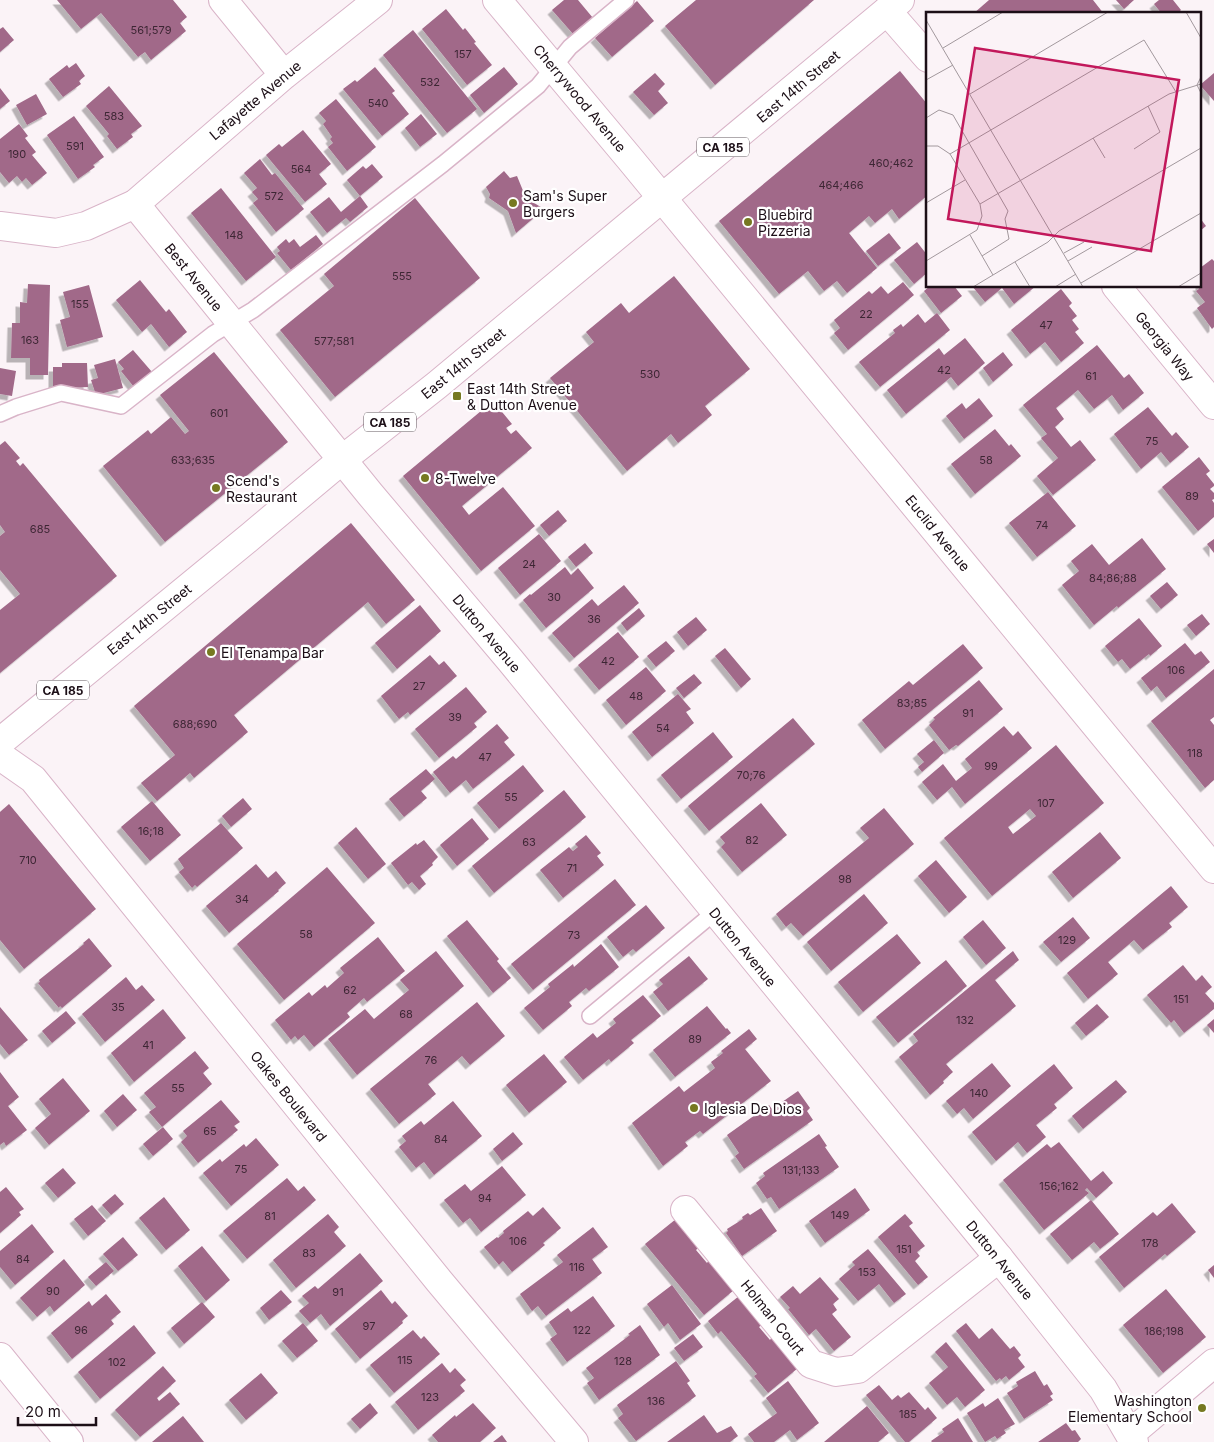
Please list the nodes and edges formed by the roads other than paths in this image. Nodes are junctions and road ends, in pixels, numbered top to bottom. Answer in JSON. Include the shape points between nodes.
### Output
{"nodes":[{"id":1,"x":223,"y":0,"type":"edge"},
{"id":2,"x":378,"y":0,"type":"edge"},
{"id":3,"x":497,"y":0,"type":"edge"},
{"id":4,"x":626,"y":0,"type":"edge"},
{"id":5,"x":894,"y":5,"type":"edge"},
{"id":6,"x":926,"y":55,"type":"edge"},
{"id":7,"x":554,"y":67,"type":"junction"},
{"id":8,"x":284,"y":75,"type":"junction"},
{"id":9,"x":662,"y":197,"type":"junction"},
{"id":10,"x":135,"y":204,"type":"junction"},
{"id":11,"x":0,"y":226,"type":"edge"},
{"id":12,"x":1118,"y":288,"type":"edge"},
{"id":13,"x":232,"y":322,"type":"junction"},
{"id":14,"x":1214,"y":406,"type":"edge"},
{"id":15,"x":0,"y":414,"type":"edge"},
{"id":16,"x":343,"y":459,"type":"junction"},
{"id":17,"x":0,"y":742,"type":"edge"},
{"id":18,"x":0,"y":756,"type":"edge"},
{"id":19,"x":1214,"y":869,"type":"edge"},
{"id":20,"x":715,"y":912,"type":"junction"},
{"id":21,"x":590,"y":1016,"type":"dead end"},
{"id":22,"x":685,"y":1210,"type":"dead end"},
{"id":23,"x":999,"y":1258,"type":"junction"},
{"id":24,"x":0,"y":1357,"type":"edge"},
{"id":25,"x":1214,"y":1363,"type":"edge"},
{"id":26,"x":1132,"y":1438,"type":"edge"},
{"id":27,"x":69,"y":1442,"type":"edge"},
{"id":28,"x":574,"y":1442,"type":"edge"}],
"edges":[{"from":1,"to":8,"type":"street"},
{"from":2,"to":8,"type":"street","name":"Lafayette Avenue"},
{"from":3,"to":7,"type":"street","name":"Cherrywood Avenue"},
{"from":4,"to":7,"type":"lane","via":[[570,47]]},
{"from":5,"to":6,"type":"street"},
{"from":5,"to":9,"type":"street","name":"East 14th Street","number":"CA 185"},
{"from":7,"to":9,"type":"street","name":"Cherrywood Avenue"},
{"from":7,"to":13,"type":"lane","via":[[538,86],[443,164],[253,310]]},
{"from":8,"to":10,"type":"street","name":"Lafayette Avenue"},
{"from":9,"to":16,"type":"street","name":"East 14th Street","number":"CA 185"},
{"from":9,"to":19,"type":"street","name":"Euclid Avenue"},
{"from":10,"to":11,"type":"street","via":[[86,226],[56,233]]},
{"from":10,"to":13,"type":"street","name":"Best Avenue"},
{"from":12,"to":14,"type":"street","name":"Georgia Way"},
{"from":13,"to":15,"type":"lane","via":[[121,406],[61,393]]},
{"from":13,"to":16,"type":"street","name":"Best Avenue"},
{"from":16,"to":17,"type":"street","name":"East 14th Street","number":"CA 185"},
{"from":16,"to":20,"type":"street","name":"Dutton Avenue"},
{"from":18,"to":28,"type":"street","name":"Oakes Boulevard","via":[[33,779],[439,1281]]},
{"from":20,"to":21,"type":"lane"},
{"from":20,"to":23,"type":"street","name":"Dutton Avenue"},
{"from":22,"to":23,"type":"street","name":"Holman Court","via":[[811,1364],[836,1372],[858,1368]]},
{"from":23,"to":26,"type":"street","name":"Dutton Avenue","via":[[1103,1389]]},
{"from":24,"to":27,"type":"street"},
{"from":25,"to":26,"type":"street"}]}
